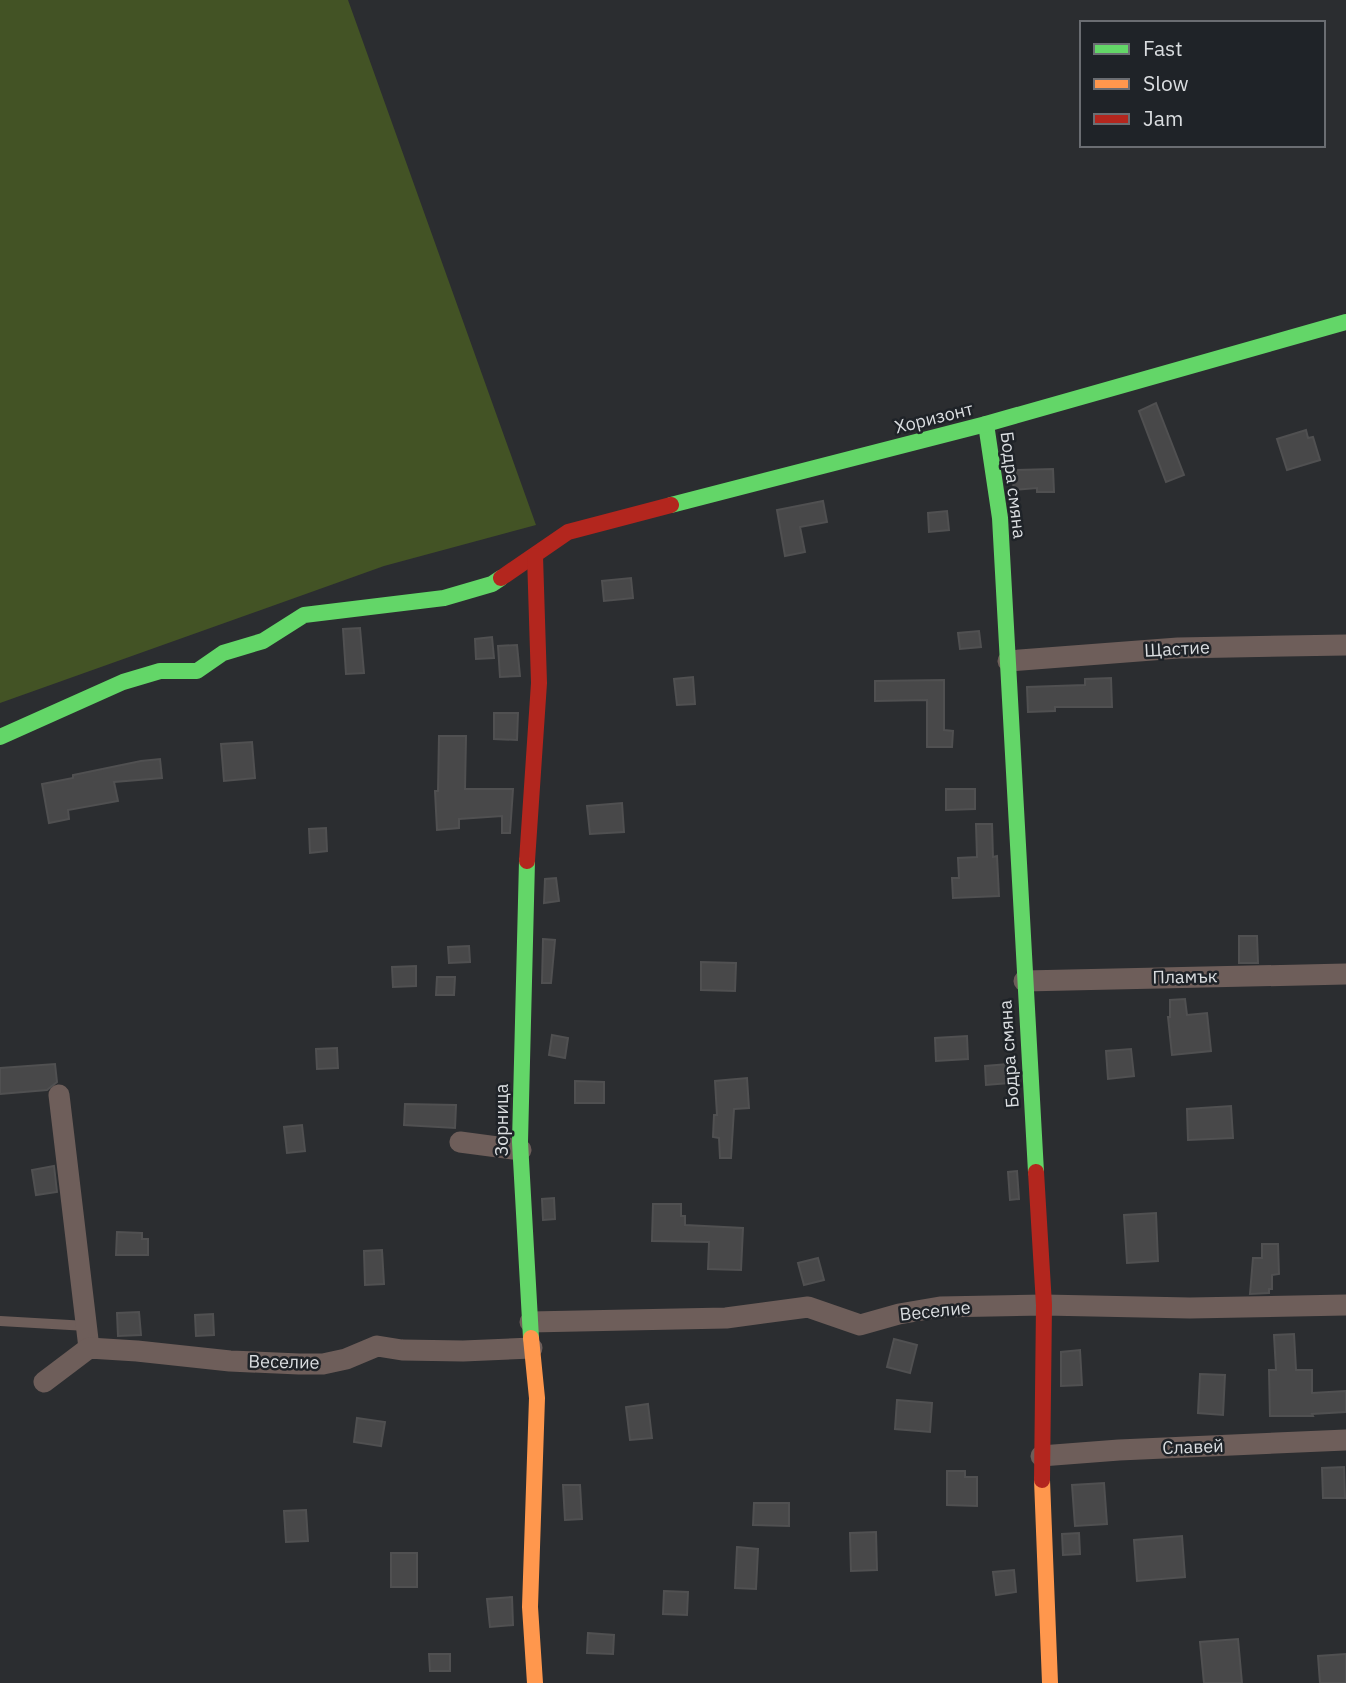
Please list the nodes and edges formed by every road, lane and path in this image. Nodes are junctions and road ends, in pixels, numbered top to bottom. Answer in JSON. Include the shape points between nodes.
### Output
{"nodes":[{"id":1,"x":1346,"y":322,"type":"edge"},
{"id":2,"x":986,"y":424,"type":"junction"},
{"id":3,"x":535,"y":556,"type":"junction"},
{"id":4,"x":1346,"y":645,"type":"edge"},
{"id":5,"x":1008,"y":661,"type":"junction"},
{"id":6,"x":0,"y":737,"type":"edge"},
{"id":7,"x":1346,"y":974,"type":"edge"},
{"id":8,"x":1024,"y":981,"type":"junction"},
{"id":9,"x":59,"y":1095,"type":"dead end"},
{"id":10,"x":460,"y":1142,"type":"dead end"},
{"id":11,"x":521,"y":1150,"type":"junction"},
{"id":12,"x":1044,"y":1305,"type":"junction"},
{"id":13,"x":1346,"y":1305,"type":"edge"},
{"id":14,"x":0,"y":1321,"type":"edge"},
{"id":15,"x":530,"y":1322,"type":"junction"},
{"id":16,"x":87,"y":1326,"type":"junction"},
{"id":17,"x":532,"y":1348,"type":"junction"},
{"id":18,"x":89,"y":1349,"type":"junction"},
{"id":19,"x":44,"y":1382,"type":"dead end"},
{"id":20,"x":1346,"y":1440,"type":"edge"},
{"id":21,"x":1041,"y":1456,"type":"junction"},
{"id":22,"x":535,"y":1683,"type":"edge"},
{"id":23,"x":1050,"y":1683,"type":"edge"}],
"edges":[{"from":1,"to":2,"type":"street","name":"Хоризонт"},
{"from":2,"to":3,"type":"street","name":"Хоризонт","via":[[568,532]]},
{"from":2,"to":5,"type":"street","name":"Бодра смяна","via":[[1000,518]]},
{"from":3,"to":6,"type":"street","name":"Хоризонт","via":[[492,584],[444,598],[304,615],[262,641],[223,653],[197,671],[160,671],[123,682]]},
{"from":3,"to":11,"type":"street","name":"Зорница","via":[[539,683],[527,857]]},
{"from":4,"to":5,"type":"street","name":"Щастие","via":[[1178,648]]},
{"from":5,"to":8,"type":"street","name":"Бодра смяна"},
{"from":7,"to":8,"type":"street","name":"Пламък"},
{"from":8,"to":12,"type":"street","name":"Бодра смяна"},
{"from":9,"to":16,"type":"street"},
{"from":10,"to":11,"type":"street"},
{"from":11,"to":15,"type":"street","name":"Зорница"},
{"from":12,"to":13,"type":"street","name":"Веселие"},
{"from":12,"to":15,"type":"street","name":"Веселие","via":[[940,1307],[860,1325],[808,1307],[726,1318]]},
{"from":12,"to":21,"type":"street","name":"Бодра смяна"},
{"from":14,"to":16,"type":"lane"},
{"from":15,"to":17,"type":"street","name":"Зорница"},
{"from":16,"to":18,"type":"street"},
{"from":17,"to":18,"type":"street","name":"Веселие","via":[[451,1351],[377,1346],[323,1364]]},
{"from":17,"to":22,"type":"street","name":"Зорница","via":[[537,1398],[530,1607]]},
{"from":18,"to":19,"type":"street"},
{"from":20,"to":21,"type":"street","name":"Славей"},
{"from":21,"to":23,"type":"street","name":"Бодра смяна"}]}
